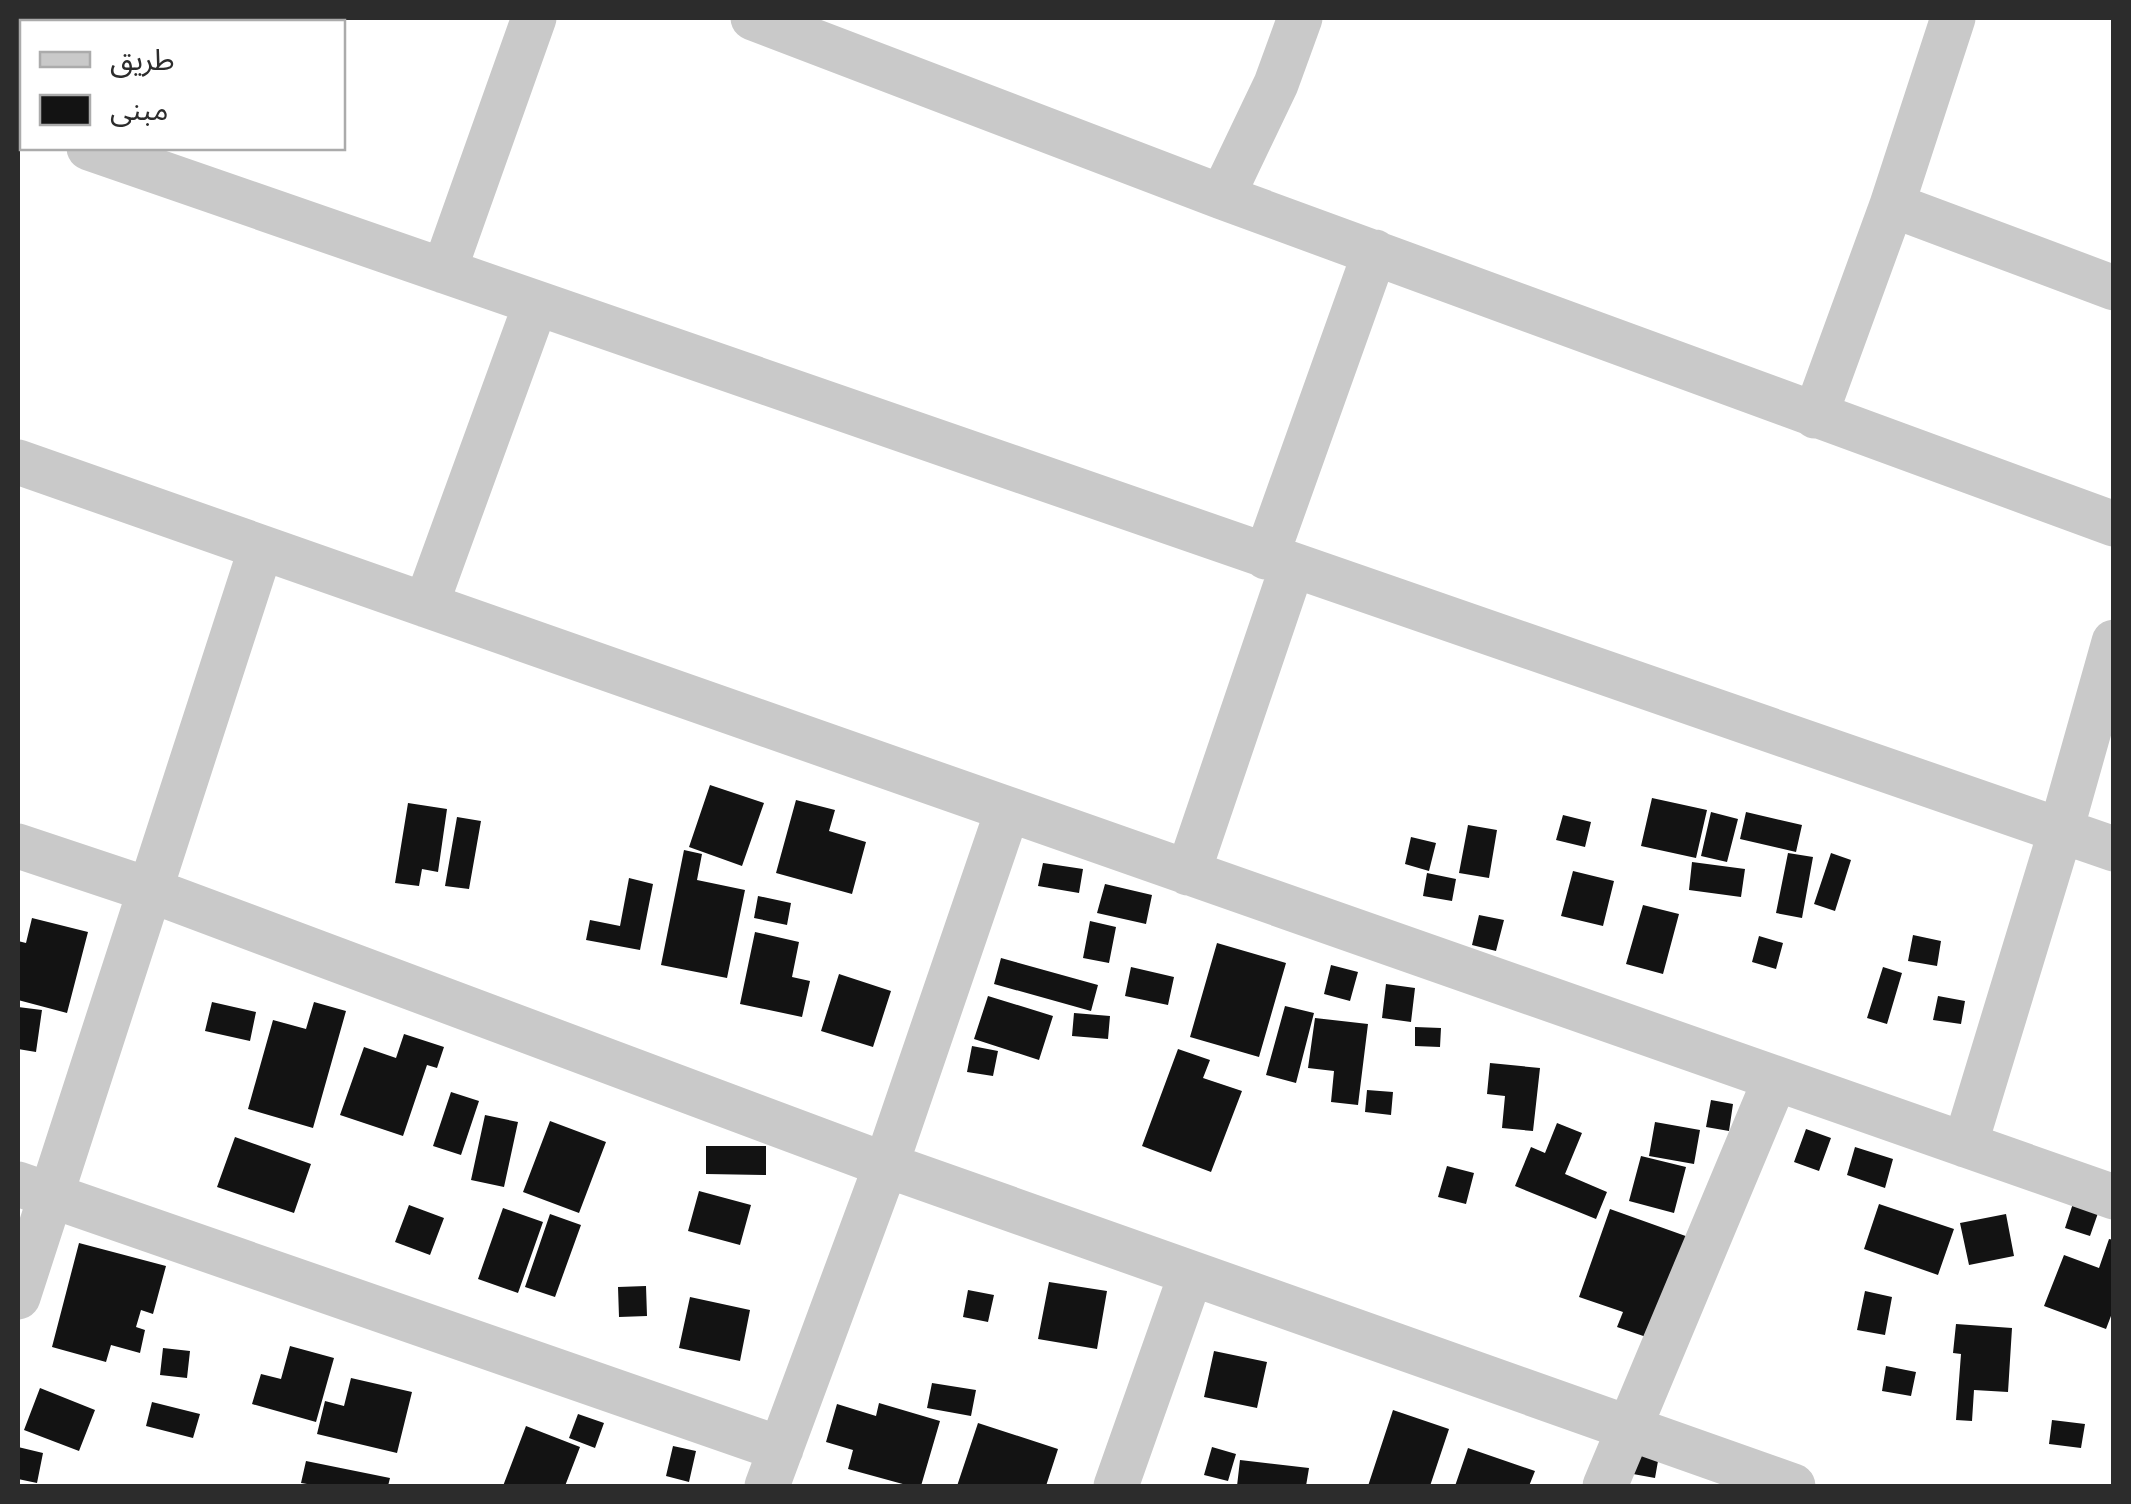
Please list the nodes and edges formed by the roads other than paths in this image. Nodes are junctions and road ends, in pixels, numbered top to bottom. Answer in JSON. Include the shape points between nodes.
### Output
{"nodes":[{"id":1,"x":534,"y":18,"type":"edge"},
{"id":2,"x":753,"y":18,"type":"edge"},
{"id":3,"x":1300,"y":18,"type":"edge"},
{"id":4,"x":1953,"y":18,"type":"edge"},
{"id":5,"x":95,"y":150,"type":"edge"},
{"id":6,"x":1222,"y":197,"type":"junction"},
{"id":7,"x":1892,"y":204,"type":"junction"},
{"id":8,"x":1374,"y":252,"type":"junction"},
{"id":9,"x":444,"y":271,"type":"junction"},
{"id":10,"x":2114,"y":288,"type":"edge"},
{"id":11,"x":536,"y":304,"type":"junction"},
{"id":12,"x":1815,"y":416,"type":"junction"},
{"id":13,"x":18,"y":462,"type":"edge"},
{"id":14,"x":2114,"y":524,"type":"edge"},
{"id":15,"x":262,"y":548,"type":"junction"},
{"id":16,"x":1279,"y":562,"type":"junction"},
{"id":17,"x":426,"y":605,"type":"junction"},
{"id":18,"x":2114,"y":642,"type":"edge"},
{"id":19,"x":1008,"y":809,"type":"junction"},
{"id":20,"x":2061,"y":830,"type":"junction"},
{"id":21,"x":18,"y":846,"type":"edge"},
{"id":22,"x":2114,"y":849,"type":"edge"},
{"id":23,"x":1188,"y":872,"type":"junction"},
{"id":24,"x":150,"y":890,"type":"junction"},
{"id":25,"x":1775,"y":1080,"type":"junction"},
{"id":26,"x":1964,"y":1145,"type":"junction"},
{"id":27,"x":886,"y":1165,"type":"junction"},
{"id":28,"x":35,"y":1190,"type":"edge"},
{"id":29,"x":2114,"y":1198,"type":"edge"},
{"id":30,"x":1191,"y":1274,"type":"junction"},
{"id":31,"x":18,"y":1297,"type":"edge"},
{"id":32,"x":1629,"y":1428,"type":"junction"},
{"id":33,"x":774,"y":1468,"type":"edge"},
{"id":34,"x":1116,"y":1486,"type":"edge"},
{"id":35,"x":1605,"y":1486,"type":"edge"},
{"id":36,"x":1793,"y":1486,"type":"edge"}],
"edges":[{"from":1,"to":9,"type":"street"},
{"from":2,"to":6,"type":"street"},
{"from":3,"to":6,"type":"street"},
{"from":4,"to":7,"type":"street"},
{"from":5,"to":9,"type":"street"},
{"from":6,"to":8,"type":"street"},
{"from":7,"to":10,"type":"street"},
{"from":7,"to":12,"type":"street"},
{"from":8,"to":12,"type":"street"},
{"from":8,"to":16,"type":"street"},
{"from":9,"to":11,"type":"street"},
{"from":11,"to":16,"type":"street"},
{"from":11,"to":17,"type":"street"},
{"from":12,"to":14,"type":"street"},
{"from":13,"to":15,"type":"street"},
{"from":15,"to":17,"type":"street"},
{"from":15,"to":24,"type":"street"},
{"from":16,"to":20,"type":"street"},
{"from":16,"to":23,"type":"street"},
{"from":17,"to":19,"type":"street"},
{"from":18,"to":20,"type":"street"},
{"from":19,"to":23,"type":"street"},
{"from":19,"to":27,"type":"street"},
{"from":20,"to":22,"type":"street"},
{"from":20,"to":26,"type":"street"},
{"from":21,"to":24,"type":"street"},
{"from":23,"to":25,"type":"street"},
{"from":24,"to":27,"type":"street"},
{"from":24,"to":28,"type":"street"},
{"from":25,"to":26,"type":"street"},
{"from":25,"to":32,"type":"street"},
{"from":26,"to":29,"type":"street"},
{"from":27,"to":30,"type":"street"},
{"from":27,"to":33,"type":"street"},
{"from":28,"to":31,"type":"street"},
{"from":28,"to":33,"type":"street"},
{"from":30,"to":32,"type":"street"},
{"from":30,"to":34,"type":"street"},
{"from":32,"to":35,"type":"street"},
{"from":32,"to":36,"type":"street"}]}
